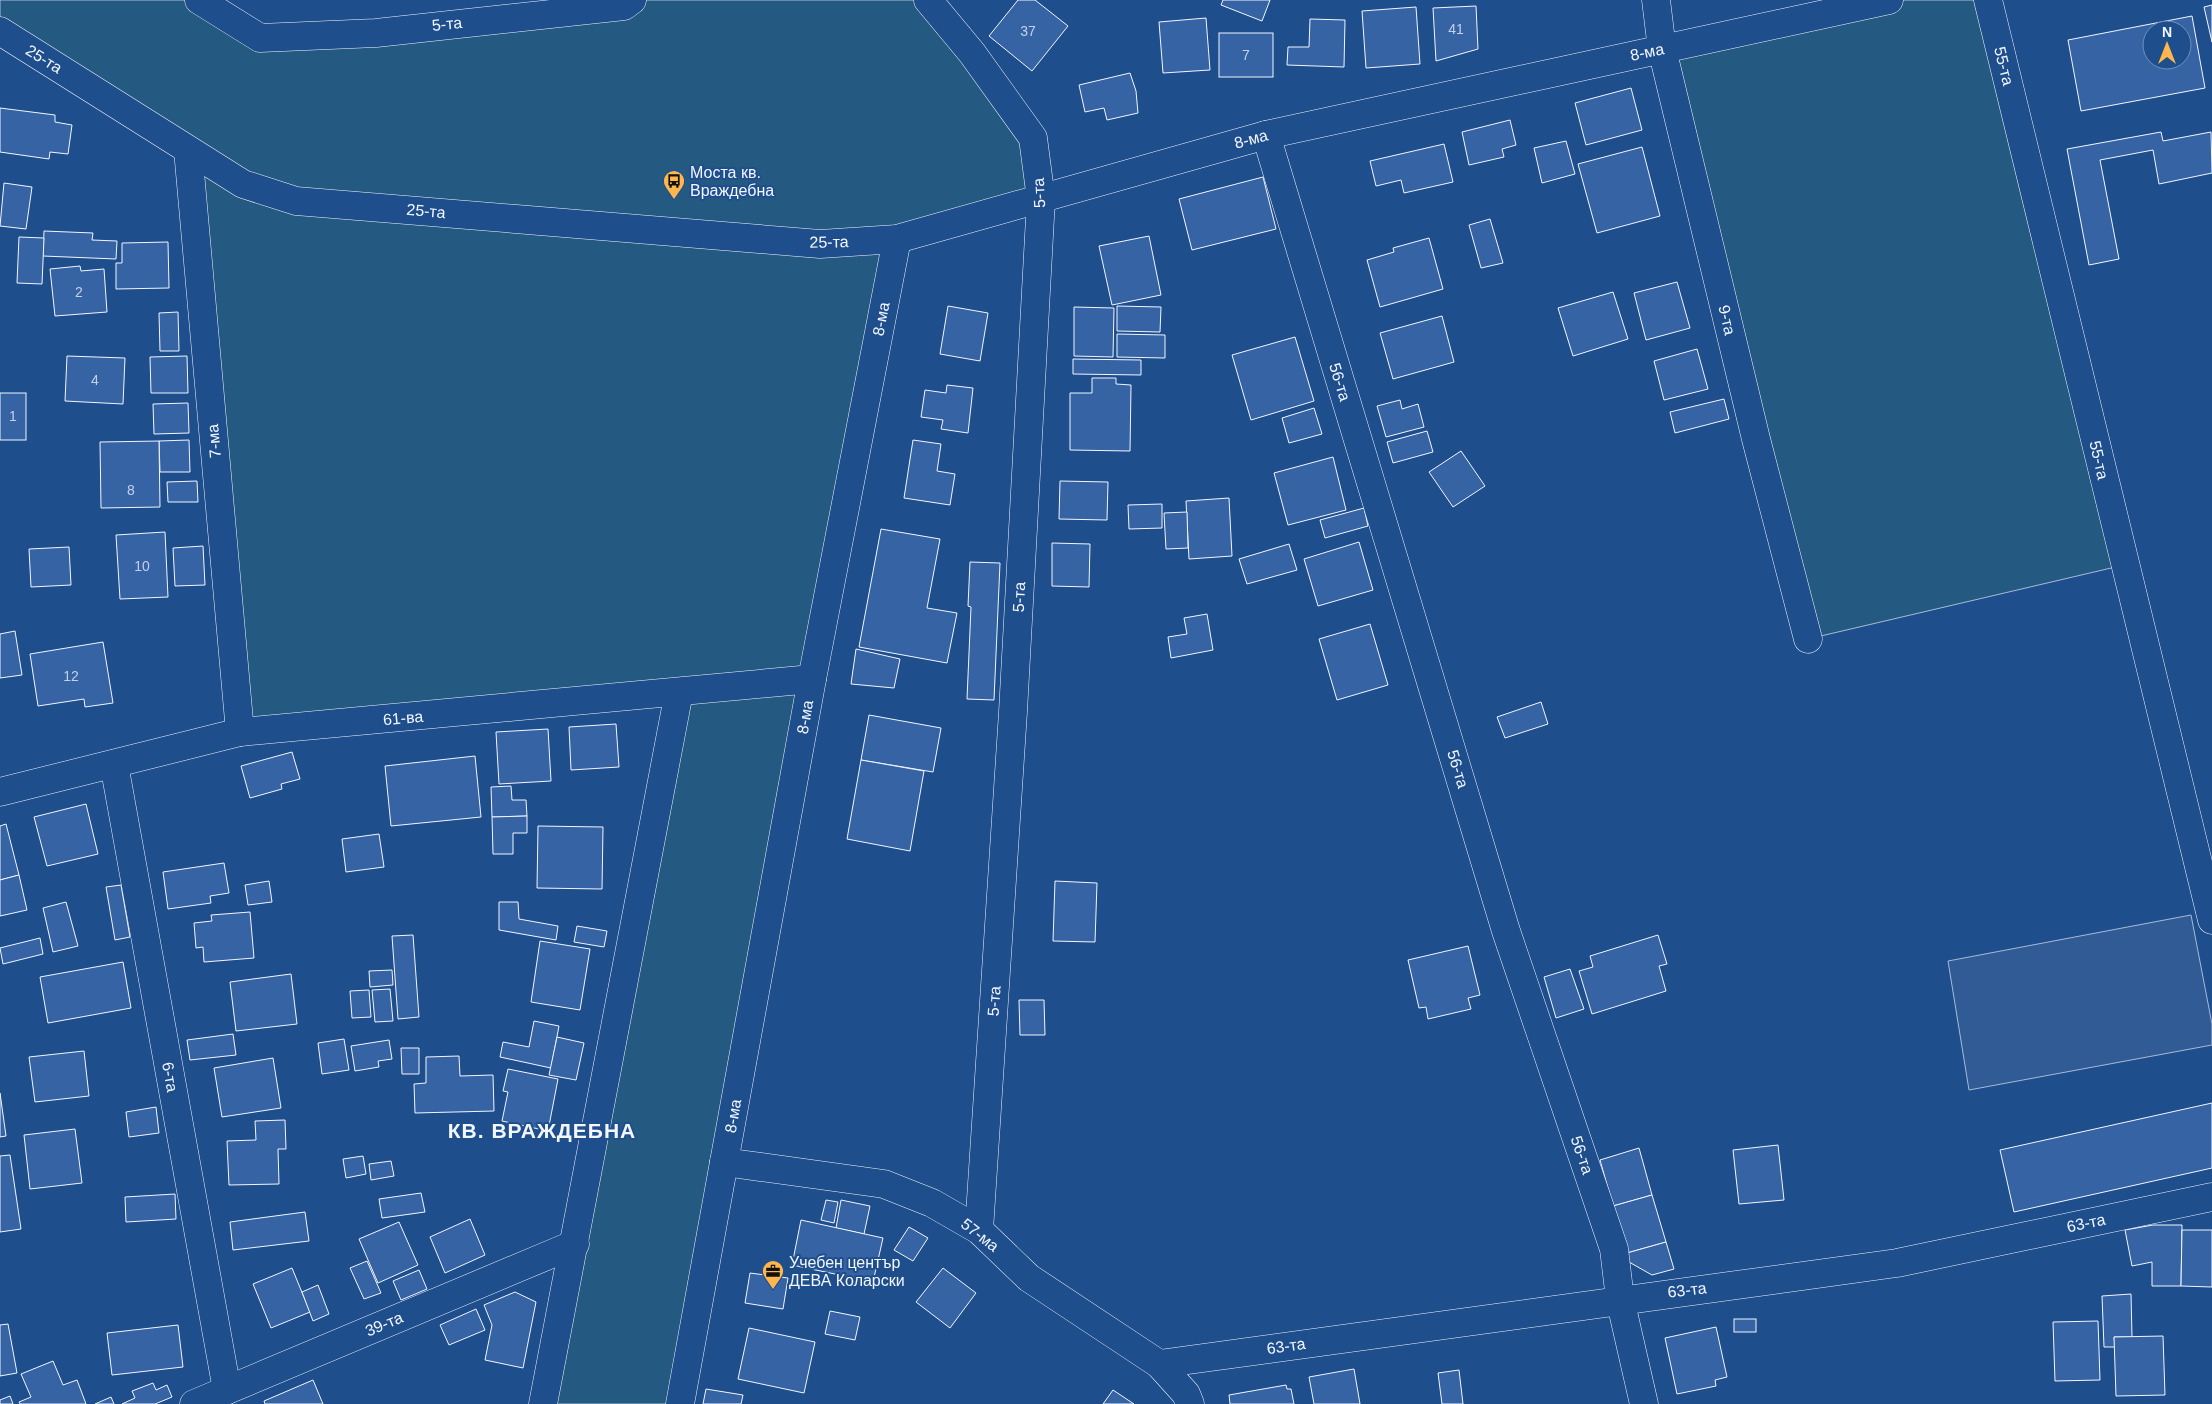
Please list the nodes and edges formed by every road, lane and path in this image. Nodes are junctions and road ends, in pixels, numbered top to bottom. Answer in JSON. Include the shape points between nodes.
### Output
{"nodes":[{"id":1,"x":199,"y":0,"type":"edge"},
{"id":2,"x":632,"y":0,"type":"edge"},
{"id":3,"x":928,"y":0,"type":"edge"},
{"id":4,"x":1656,"y":0,"type":"edge"},
{"id":5,"x":1889,"y":0,"type":"edge"},
{"id":6,"x":1988,"y":0,"type":"edge"},
{"id":7,"x":0,"y":31,"type":"edge"},
{"id":8,"x":1662,"y":49,"type":"junction"},
{"id":9,"x":1266,"y":135,"type":"junction"},
{"id":10,"x":188,"y":150,"type":"junction"},
{"id":11,"x":1041,"y":199,"type":"junction"},
{"id":12,"x":897,"y":239,"type":"junction"},
{"id":13,"x":1808,"y":639,"type":"dead end"},
{"id":14,"x":812,"y":679,"type":"junction"},
{"id":15,"x":679,"y":692,"type":"junction"},
{"id":16,"x":240,"y":732,"type":"junction"},
{"id":17,"x":114,"y":764,"type":"junction"},
{"id":18,"x":0,"y":792,"type":"edge"},
{"id":19,"x":2212,"y":920,"type":"edge"},
{"id":20,"x":724,"y":1162,"type":"junction"},
{"id":21,"x":2212,"y":1197,"type":"edge"},
{"id":22,"x":979,"y":1230,"type":"junction"},
{"id":23,"x":575,"y":1244,"type":"junction"},
{"id":24,"x":1620,"y":1299,"type":"junction"},
{"id":25,"x":1159,"y":1364,"type":"junction"},
{"id":26,"x":227,"y":1390,"type":"junction"},
{"id":27,"x":194,"y":1404,"type":"edge"},
{"id":28,"x":543,"y":1404,"type":"edge"},
{"id":29,"x":680,"y":1404,"type":"edge"},
{"id":30,"x":1190,"y":1404,"type":"edge"},
{"id":31,"x":1644,"y":1404,"type":"edge"}],
"edges":[{"from":1,"to":2,"type":"street","name":"5-та","via":[[260,38],[376,34],[624,6]]},
{"from":3,"to":11,"type":"street","name":"5-та","via":[[972,53],[1034,138]]},
{"from":4,"to":8,"type":"street","name":"9-та"},
{"from":5,"to":8,"type":"street","name":"8-ма"},
{"from":6,"to":19,"type":"street","name":"55-та"},
{"from":7,"to":10,"type":"street","name":"25-та"},
{"from":8,"to":9,"type":"street","name":"8-ма"},
{"from":8,"to":13,"type":"street","name":"9-та"},
{"from":9,"to":11,"type":"street","name":"8-ма"},
{"from":9,"to":24,"type":"street","name":"56-та","via":[[1506,931],[1614,1249]]},
{"from":10,"to":12,"type":"street","name":"25-та","via":[[244,184],[296,201],[820,244]]},
{"from":10,"to":16,"type":"street","name":"7-ма"},
{"from":11,"to":12,"type":"street","name":"8-ма"},
{"from":11,"to":22,"type":"street","name":"5-та","via":[[1013,712]]},
{"from":12,"to":14,"type":"street","name":"8-ма"},
{"from":14,"to":15,"type":"street","name":"61-ва"},
{"from":14,"to":20,"type":"street","name":"8-ма"},
{"from":15,"to":16,"type":"street","name":"61-ва"},
{"from":15,"to":23,"type":"street"},
{"from":16,"to":17,"type":"street","name":"61-ва"},
{"from":17,"to":18,"type":"street","name":"61-ва"},
{"from":17,"to":26,"type":"street","name":"6-та"},
{"from":20,"to":22,"type":"street","name":"57-ма","via":[[884,1184],[932,1203]]},
{"from":20,"to":29,"type":"street","name":"8-ма"},
{"from":21,"to":24,"type":"street","name":"63-та","via":[[1896,1263]]},
{"from":22,"to":25,"type":"street","name":"57-ма","via":[[1029,1278]]},
{"from":23,"to":26,"type":"street","name":"39-та"},
{"from":23,"to":28,"type":"street"},
{"from":24,"to":25,"type":"street","name":"63-та"},
{"from":24,"to":31,"type":"street","name":"56-та"},
{"from":25,"to":30,"type":"street","name":"57-ма","via":[[1186,1394]]},
{"from":26,"to":27,"type":"street","name":"39-та"}]}
